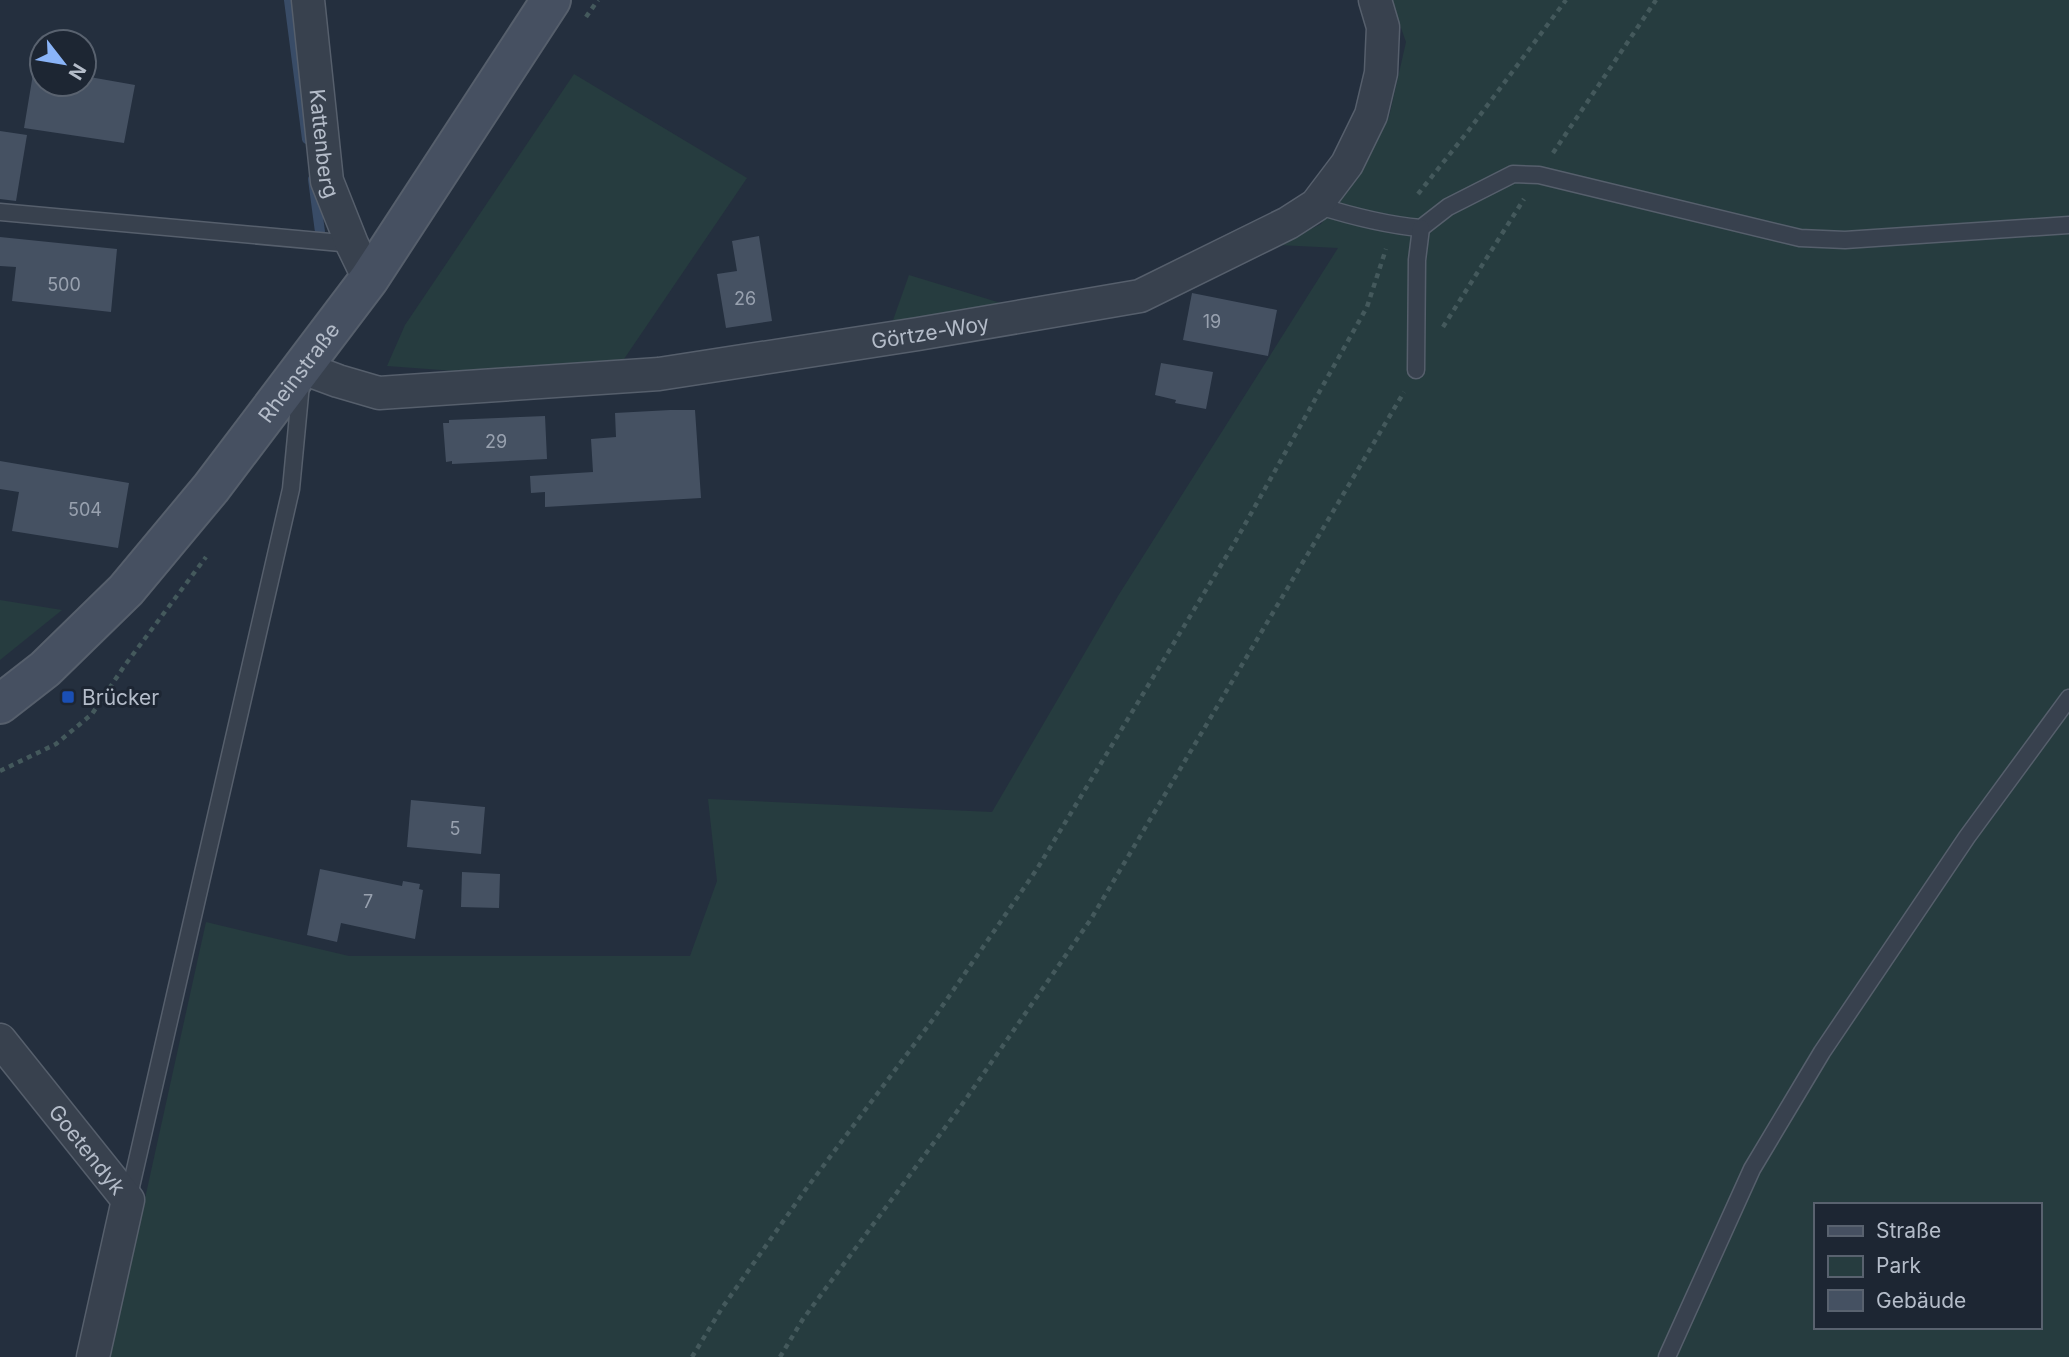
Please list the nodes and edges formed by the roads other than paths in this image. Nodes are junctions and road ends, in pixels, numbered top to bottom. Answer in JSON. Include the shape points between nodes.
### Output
{"nodes":[{"id":1,"x":307,"y":0,"type":"edge"},
{"id":2,"x":551,"y":0,"type":"edge"},
{"id":3,"x":1375,"y":0,"type":"edge"},
{"id":4,"x":1317,"y":205,"type":"junction"},
{"id":5,"x":0,"y":212,"type":"edge"},
{"id":6,"x":2069,"y":225,"type":"edge"},
{"id":7,"x":1421,"y":228,"type":"junction"},
{"id":8,"x":352,"y":244,"type":"junction"},
{"id":9,"x":369,"y":279,"type":"junction"},
{"id":10,"x":303,"y":368,"type":"junction"},
{"id":11,"x":1416,"y":370,"type":"road end"},
{"id":12,"x":2069,"y":698,"type":"edge"},
{"id":13,"x":0,"y":705,"type":"edge"},
{"id":14,"x":0,"y":1040,"type":"edge"},
{"id":15,"x":128,"y":1200,"type":"junction"},
{"id":16,"x":93,"y":1357,"type":"edge"},
{"id":17,"x":1667,"y":1357,"type":"edge"}],
"edges":[{"from":1,"to":8,"type":"street","name":"Kattenberg","via":[[327,181]]},
{"from":2,"to":9,"type":"main road","name":"Rheinstraße"},
{"from":3,"to":4,"type":"street","name":"Görtze-Woy","via":[[1383,27],[1381,73],[1371,115],[1347,164]]},
{"from":4,"to":7,"type":"lane"},
{"from":4,"to":10,"type":"street","name":"Görtze-Woy","via":[[1140,296],[918,334],[659,374],[379,393]]},
{"from":5,"to":8,"type":"lane"},
{"from":6,"to":7,"type":"lane","via":[[1845,240],[1800,238],[1539,175],[1513,174],[1448,207]]},
{"from":7,"to":11,"type":"lane"},
{"from":8,"to":9,"type":"street","name":"Kattenberg"},
{"from":9,"to":10,"type":"main road","name":"Rheinstraße"},
{"from":10,"to":13,"type":"main road","name":"Rheinstraße","via":[[126,590],[45,669]]},
{"from":10,"to":15,"type":"lane","via":[[291,489]]},
{"from":12,"to":17,"type":"lane","via":[[1967,837],[1822,1052],[1752,1169]]},
{"from":14,"to":15,"type":"street","name":"Goetendyk"},
{"from":15,"to":16,"type":"street","name":"Goetendyk"}]}
